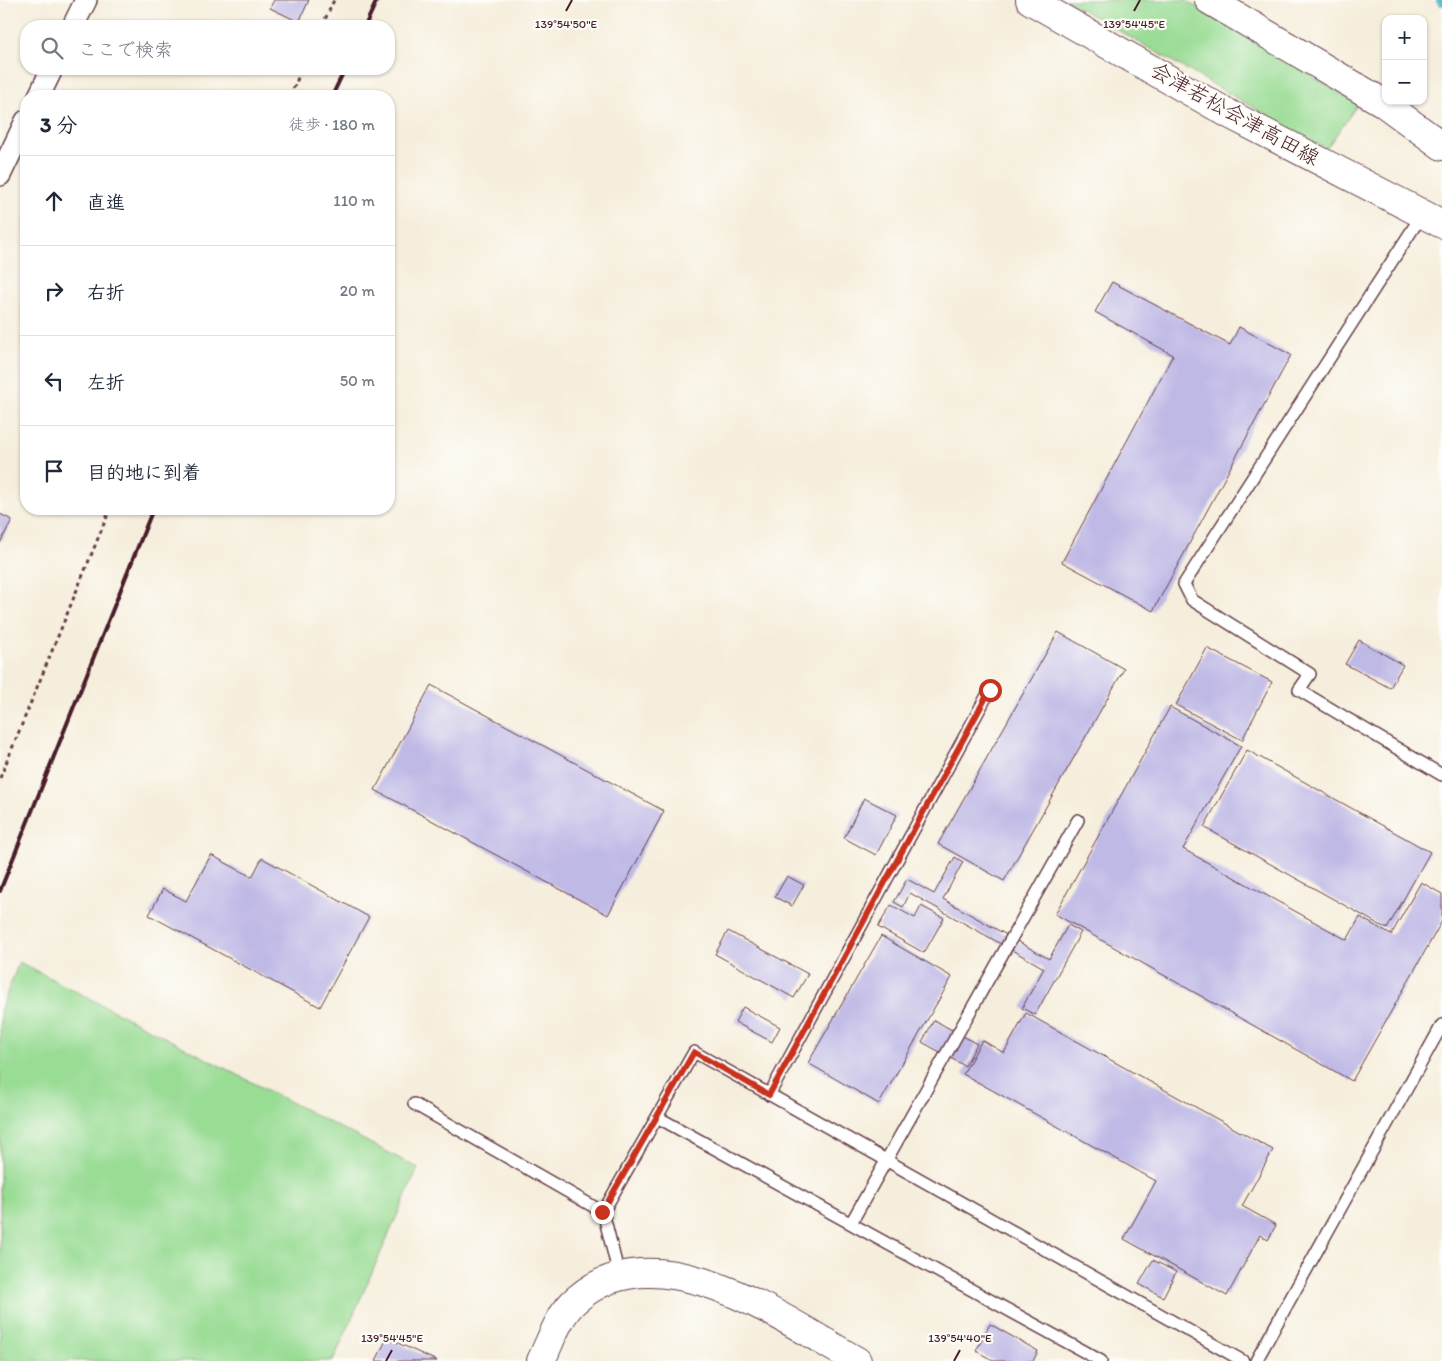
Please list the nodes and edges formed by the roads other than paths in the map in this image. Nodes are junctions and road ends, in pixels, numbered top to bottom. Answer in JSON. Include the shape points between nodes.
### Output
{"nodes":[{"id":1,"x":86,"y":0,"type":"edge"},
{"id":2,"x":1030,"y":0,"type":"edge"},
{"id":3,"x":1209,"y":0,"type":"edge"},
{"id":4,"x":76,"y":20,"type":"edge"},
{"id":5,"x":49,"y":75,"type":"edge"},
{"id":6,"x":41,"y":90,"type":"edge"},
{"id":7,"x":20,"y":133,"type":"edge"},
{"id":8,"x":1442,"y":146,"type":"edge"},
{"id":9,"x":0,"y":174,"type":"edge"},
{"id":10,"x":1433,"y":220,"type":"edge"},
{"id":11,"x":990,"y":690,"type":"dead end"},
{"id":12,"x":1442,"y":775,"type":"edge"},
{"id":13,"x":1078,"y":820,"type":"dead end"},
{"id":14,"x":1442,"y":1025,"type":"edge"},
{"id":15,"x":769,"y":1095,"type":"junction"},
{"id":16,"x":414,"y":1104,"type":"dead end"},
{"id":17,"x":657,"y":1117,"type":"junction"},
{"id":18,"x":887,"y":1161,"type":"junction"},
{"id":19,"x":602,"y":1212,"type":"junction"},
{"id":20,"x":851,"y":1223,"type":"junction"},
{"id":21,"x":619,"y":1275,"type":"junction"},
{"id":22,"x":540,"y":1361,"type":"edge"},
{"id":23,"x":857,"y":1361,"type":"edge"},
{"id":24,"x":1102,"y":1361,"type":"edge"},
{"id":25,"x":1243,"y":1361,"type":"edge"},
{"id":26,"x":1256,"y":1361,"type":"edge"}],
"edges":[{"from":1,"to":4,"type":"street"},
{"from":2,"to":10,"type":"main road","name":"会津若松会津高田線","via":[[1231,115]]},
{"from":3,"to":8,"type":"main road","via":[[1382,102]]},
{"from":5,"to":6,"type":"street"},
{"from":7,"to":9,"type":"street"},
{"from":10,"to":12,"type":"lane","via":[[1411,232],[1184,584],[1192,600],[1310,674],[1299,690]]},
{"from":11,"to":15,"type":"lane"},
{"from":13,"to":18,"type":"lane"},
{"from":14,"to":26,"type":"lane"},
{"from":15,"to":17,"type":"lane","via":[[694,1052]]},
{"from":15,"to":18,"type":"lane"},
{"from":16,"to":19,"type":"lane"},
{"from":17,"to":19,"type":"lane"},
{"from":17,"to":20,"type":"lane"},
{"from":18,"to":20,"type":"lane"},
{"from":18,"to":25,"type":"lane"},
{"from":19,"to":21,"type":"lane"},
{"from":20,"to":24,"type":"lane"},
{"from":21,"to":22,"type":"main road","via":[[593,1287],[576,1300],[561,1319]]},
{"from":21,"to":23,"type":"main road","via":[[692,1277],[746,1298]]}]}
